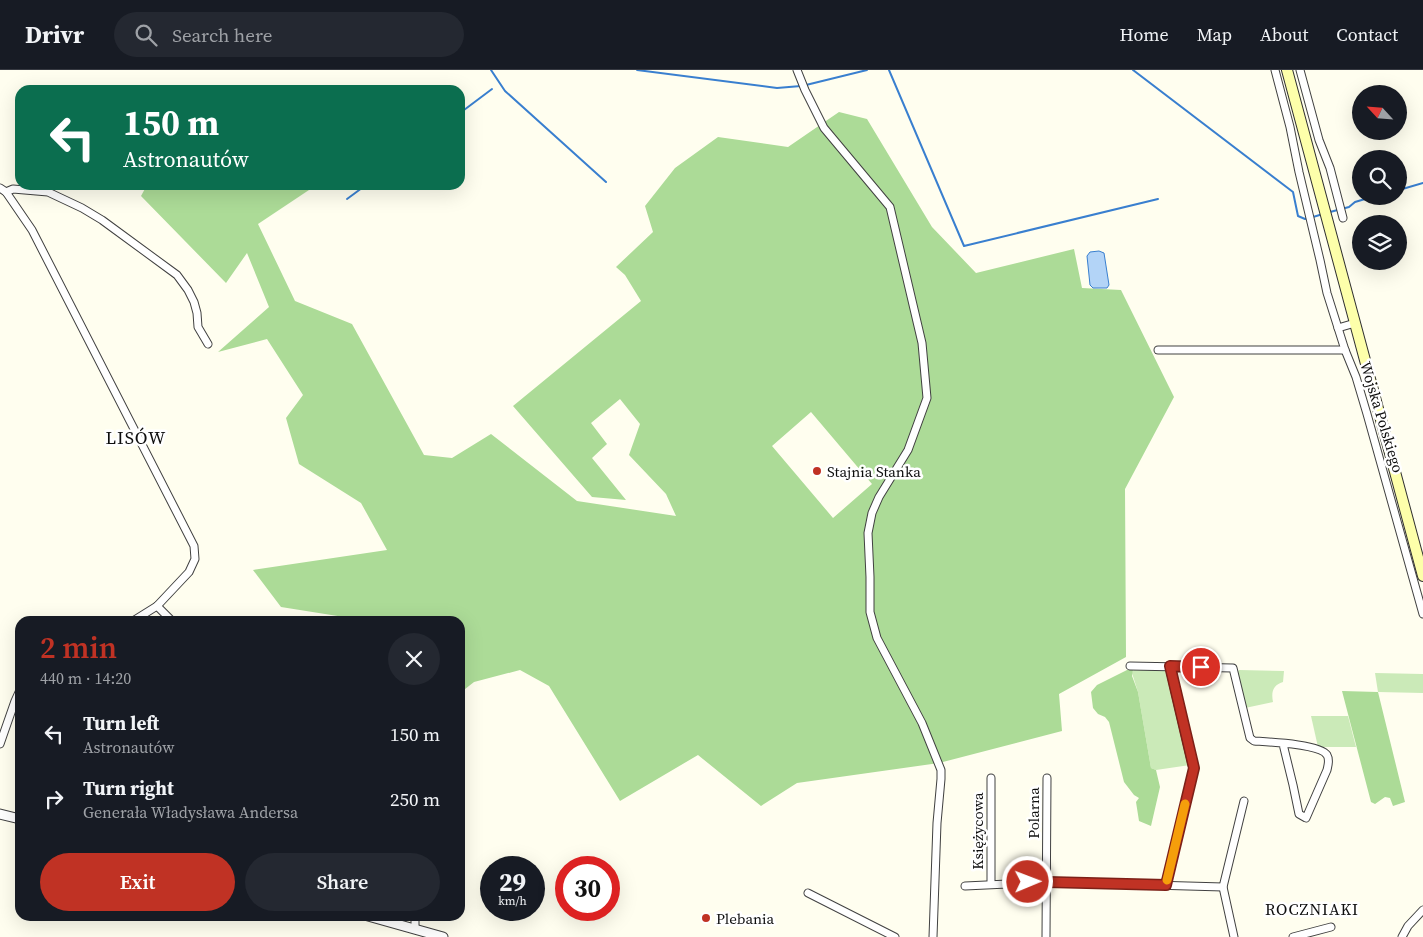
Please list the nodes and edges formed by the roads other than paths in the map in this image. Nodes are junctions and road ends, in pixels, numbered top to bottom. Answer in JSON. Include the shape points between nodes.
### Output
{"nodes":[{"id":1,"x":797,"y":70,"type":"edge"},
{"id":2,"x":1275,"y":70,"type":"edge"},
{"id":3,"x":1287,"y":70,"type":"edge"},
{"id":4,"x":1300,"y":70,"type":"edge"},
{"id":5,"x":3,"y":190,"type":"edge"},
{"id":6,"x":30,"y":190,"type":"edge"},
{"id":7,"x":1343,"y":218,"type":"dead end"},
{"id":8,"x":1355,"y":323,"type":"junction"},
{"id":9,"x":1338,"y":328,"type":"junction"},
{"id":10,"x":208,"y":344,"type":"dead end"},
{"id":11,"x":1158,"y":350,"type":"dead end"},
{"id":12,"x":1345,"y":350,"type":"junction"},
{"id":13,"x":1423,"y":576,"type":"edge"},
{"id":14,"x":157,"y":606,"type":"junction"},
{"id":15,"x":1423,"y":614,"type":"edge"},
{"id":16,"x":141,"y":616,"type":"edge"},
{"id":17,"x":167,"y":616,"type":"edge"},
{"id":18,"x":1130,"y":666,"type":"dead end"},
{"id":19,"x":1170,"y":666,"type":"junction"},
{"id":20,"x":15,"y":701,"type":"edge"},
{"id":21,"x":0,"y":744,"type":"edge"},
{"id":22,"x":1283,"y":744,"type":"junction"},
{"id":23,"x":991,"y":778,"type":"dead end"},
{"id":24,"x":1047,"y":778,"type":"dead end"},
{"id":25,"x":1244,"y":801,"type":"dead end"},
{"id":26,"x":0,"y":814,"type":"edge"},
{"id":27,"x":15,"y":818,"type":"edge"},
{"id":28,"x":1047,"y":882,"type":"junction"},
{"id":29,"x":990,"y":884,"type":"junction"},
{"id":30,"x":1166,"y":885,"type":"junction"},
{"id":31,"x":965,"y":886,"type":"dead end"},
{"id":32,"x":1223,"y":887,"type":"junction"},
{"id":33,"x":808,"y":893,"type":"dead end"},
{"id":34,"x":1423,"y":910,"type":"edge"},
{"id":35,"x":386,"y":921,"type":"edge"},
{"id":36,"x":415,"y":921,"type":"edge"},
{"id":37,"x":1331,"y":927,"type":"dead end"},
{"id":38,"x":415,"y":929,"type":"junction"},
{"id":39,"x":1404,"y":935,"type":"edge"},
{"id":40,"x":443,"y":937,"type":"edge"},
{"id":41,"x":895,"y":937,"type":"edge"},
{"id":42,"x":933,"y":937,"type":"edge"},
{"id":43,"x":1046,"y":937,"type":"edge"},
{"id":44,"x":1234,"y":937,"type":"edge"},
{"id":45,"x":1292,"y":937,"type":"edge"}],
"edges":[{"from":1,"to":42,"type":"street","via":[[824,128],[890,207],[922,343],[927,398],[908,450],[879,497],[868,533],[872,626],[922,723],[941,770]]},
{"from":2,"to":9,"type":"street"},
{"from":3,"to":8,"type":"main road","name":"Wojska Polskiego"},
{"from":4,"to":7,"type":"street"},
{"from":5,"to":14,"type":"street","via":[[32,230],[194,546],[196,559],[193,567]]},
{"from":6,"to":10,"type":"street","via":[[48,192],[82,208],[176,275],[194,302],[198,327]]},
{"from":8,"to":9,"type":"street"},
{"from":8,"to":13,"type":"main road","name":"Wojska Polskiego"},
{"from":9,"to":12,"type":"street"},
{"from":11,"to":12,"type":"street","name":"Wojska Polskiego"},
{"from":12,"to":15,"type":"street","name":"Wojska Polskiego","via":[[1367,414]]},
{"from":14,"to":16,"type":"street"},
{"from":14,"to":17,"type":"street"},
{"from":18,"to":19,"type":"street"},
{"from":19,"to":22,"type":"street","via":[[1233,668],[1250,738]]},
{"from":19,"to":30,"type":"street","via":[[1194,768]]},
{"from":20,"to":21,"type":"street"},
{"from":22,"to":22,"type":"street","via":[[1307,746],[1328,757],[1327,770],[1306,818],[1299,814]]},
{"from":23,"to":29,"type":"street","name":"Księżycowa"},
{"from":24,"to":28,"type":"street","name":"Polarna"},
{"from":25,"to":32,"type":"street"},
{"from":26,"to":27,"type":"street"},
{"from":28,"to":29,"type":"street"},
{"from":28,"to":30,"type":"street"},
{"from":28,"to":43,"type":"street","name":"Polarna"},
{"from":29,"to":31,"type":"street"},
{"from":30,"to":32,"type":"street"},
{"from":32,"to":44,"type":"street"},
{"from":33,"to":41,"type":"street"},
{"from":34,"to":39,"type":"street"},
{"from":35,"to":38,"type":"street"},
{"from":36,"to":38,"type":"street"},
{"from":37,"to":45,"type":"street"},
{"from":38,"to":40,"type":"street"}]}
